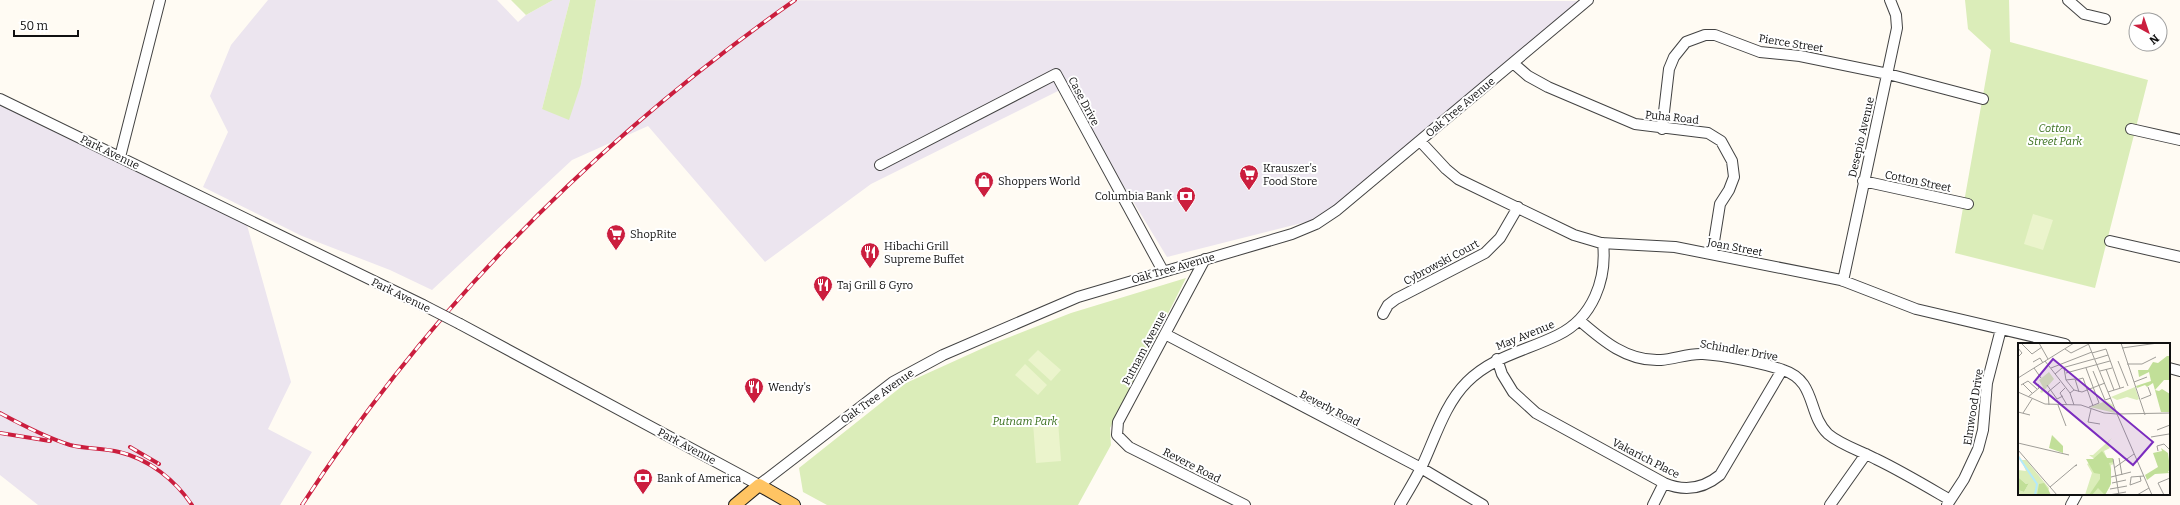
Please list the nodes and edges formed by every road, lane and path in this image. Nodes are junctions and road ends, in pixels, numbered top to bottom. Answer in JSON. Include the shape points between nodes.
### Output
{"nodes":[{"id":1,"x":160,"y":0,"type":"edge"},
{"id":2,"x":1588,"y":0,"type":"edge"},
{"id":3,"x":1890,"y":0,"type":"edge"},
{"id":4,"x":2068,"y":0,"type":"edge"},
{"id":5,"x":2105,"y":19,"type":"dead end"},
{"id":6,"x":1513,"y":63,"type":"junction"},
{"id":7,"x":1888,"y":74,"type":"junction"},
{"id":8,"x":0,"y":99,"type":"edge"},
{"id":9,"x":1983,"y":99,"type":"dead end"},
{"id":10,"x":1662,"y":129,"type":"junction"},
{"id":11,"x":2131,"y":129,"type":"dead end"},
{"id":12,"x":2180,"y":140,"type":"edge"},
{"id":13,"x":1420,"y":141,"type":"junction"},
{"id":14,"x":120,"y":157,"type":"junction"},
{"id":15,"x":880,"y":165,"type":"dead end"},
{"id":16,"x":1863,"y":181,"type":"junction"},
{"id":17,"x":1968,"y":204,"type":"dead end"},
{"id":18,"x":1518,"y":207,"type":"junction"},
{"id":19,"x":2110,"y":241,"type":"dead end"},
{"id":20,"x":1603,"y":243,"type":"junction"},
{"id":21,"x":1712,"y":254,"type":"junction"},
{"id":22,"x":2180,"y":257,"type":"edge"},
{"id":23,"x":1205,"y":259,"type":"junction"},
{"id":24,"x":1163,"y":271,"type":"junction"},
{"id":25,"x":1843,"y":281,"type":"junction"},
{"id":26,"x":1383,"y":314,"type":"dead end"},
{"id":27,"x":1579,"y":320,"type":"junction"},
{"id":28,"x":2001,"y":329,"type":"junction"},
{"id":29,"x":1165,"y":334,"type":"junction"},
{"id":30,"x":2061,"y":343,"type":"edge"},
{"id":31,"x":1497,"y":359,"type":"junction"},
{"id":32,"x":2170,"y":368,"type":"edge"},
{"id":33,"x":1782,"y":370,"type":"junction"},
{"id":34,"x":2180,"y":371,"type":"edge"},
{"id":35,"x":1129,"y":447,"type":"joint"},
{"id":36,"x":1866,"y":454,"type":"junction"},
{"id":37,"x":1421,"y":468,"type":"junction"},
{"id":38,"x":1664,"y":483,"type":"junction"},
{"id":39,"x":759,"y":485,"type":"junction"},
{"id":40,"x":2076,"y":495,"type":"edge"},
{"id":41,"x":1949,"y":502,"type":"edge"},
{"id":42,"x":735,"y":505,"type":"edge"},
{"id":43,"x":794,"y":505,"type":"edge"},
{"id":44,"x":1245,"y":505,"type":"edge"},
{"id":45,"x":1400,"y":505,"type":"edge"},
{"id":46,"x":1483,"y":505,"type":"edge"},
{"id":47,"x":1653,"y":505,"type":"edge"},
{"id":48,"x":1830,"y":505,"type":"edge"},
{"id":49,"x":2071,"y":505,"type":"edge"}],
"edges":[{"from":1,"to":14,"type":"street"},
{"from":2,"to":6,"type":"street","name":"Oak Tree Avenue"},
{"from":3,"to":7,"type":"street","name":"Desepio Avenue","via":[[1896,15],[1897,28]]},
{"from":4,"to":5,"type":"street","via":[[2084,14]]},
{"from":6,"to":10,"type":"street","name":"Puha Road","via":[[1538,82],[1569,97],[1635,124]]},
{"from":6,"to":13,"type":"street","name":"Oak Tree Avenue"},
{"from":7,"to":9,"type":"street","name":"Pierce Street"},
{"from":7,"to":10,"type":"street","name":"Pierce Street","via":[[1800,56],[1760,52],[1716,35],[1705,35],[1686,42],[1674,57]]},
{"from":7,"to":16,"type":"street","name":"Desepio Avenue"},
{"from":8,"to":14,"type":"street","name":"Park Avenue"},
{"from":10,"to":21,"type":"street","name":"Puha Road","via":[[1708,133],[1721,141],[1732,161],[1734,177],[1720,204]]},
{"from":11,"to":12,"type":"street"},
{"from":13,"to":18,"type":"street","name":"Joan Street","via":[[1458,179]]},
{"from":13,"to":23,"type":"street","name":"Oak Tree Avenue","via":[[1338,210],[1316,224],[1292,234]]},
{"from":14,"to":39,"type":"street","name":"Park Avenue","bridge":true,"via":[[423,305]]},
{"from":15,"to":24,"type":"street","name":"Case Drive","via":[[1056,74]]},
{"from":16,"to":17,"type":"street","name":"Cotton Street"},
{"from":16,"to":25,"type":"street","name":"Desepio Avenue"},
{"from":18,"to":20,"type":"street","name":"Joan Street","via":[[1574,234]]},
{"from":18,"to":26,"type":"street","name":"Cybrowski Court","via":[[1493,247],[1476,259],[1396,299],[1388,305]]},
{"from":19,"to":22,"type":"street"},
{"from":20,"to":21,"type":"street","name":"Joan Street","via":[[1675,247]]},
{"from":20,"to":27,"type":"street","name":"May Avenue","via":[[1604,261],[1600,284],[1591,305]]},
{"from":21,"to":25,"type":"street","name":"Joan Street"},
{"from":23,"to":24,"type":"street","name":"Oak Tree Avenue"},
{"from":23,"to":29,"type":"street","name":"Putnam Avenue"},
{"from":24,"to":39,"type":"street","name":"Oak Tree Avenue","via":[[1056,306],[916,368],[877,393]]},
{"from":25,"to":28,"type":"street","name":"Joan Street","via":[[1916,309]]},
{"from":27,"to":31,"type":"street","name":"May Avenue","via":[[1559,335]]},
{"from":27,"to":33,"type":"street","name":"Schindler Drive","via":[[1607,344],[1623,353],[1658,360],[1702,354]]},
{"from":28,"to":30,"type":"street","name":"Joan Street"},
{"from":28,"to":41,"type":"street","name":"Elmwood Drive","via":[[1987,383],[1983,430],[1978,449],[1964,479]]},
{"from":29,"to":35,"type":"street","name":"Putnam Avenue","via":[[1118,422],[1117,435]]},
{"from":29,"to":37,"type":"street","name":"Beverly Road"},
{"from":31,"to":37,"type":"street","name":"May Avenue","via":[[1458,392]]},
{"from":31,"to":38,"type":"street","name":"Vakarich Place","via":[[1502,374],[1513,392],[1536,413]]},
{"from":32,"to":34,"type":"street"},
{"from":33,"to":36,"type":"street","name":"Schindler Drive","via":[[1793,375],[1810,393],[1818,420],[1828,434]]},
{"from":33,"to":38,"type":"street","name":"Vakarich Place","via":[[1720,475],[1694,488],[1675,488]]},
{"from":35,"to":44,"type":"street","name":"Revere Road"},
{"from":36,"to":41,"type":"street","name":"Schindler Drive"},
{"from":36,"to":48,"type":"street"},
{"from":37,"to":45,"type":"street","name":"May Avenue"},
{"from":37,"to":46,"type":"street","name":"Beverly Road"},
{"from":38,"to":47,"type":"street"},
{"from":39,"to":42,"type":"main road","name":"Oak Tree Avenue"},
{"from":39,"to":43,"type":"main road","name":"Park Avenue"},
{"from":40,"to":49,"type":"street"}]}
